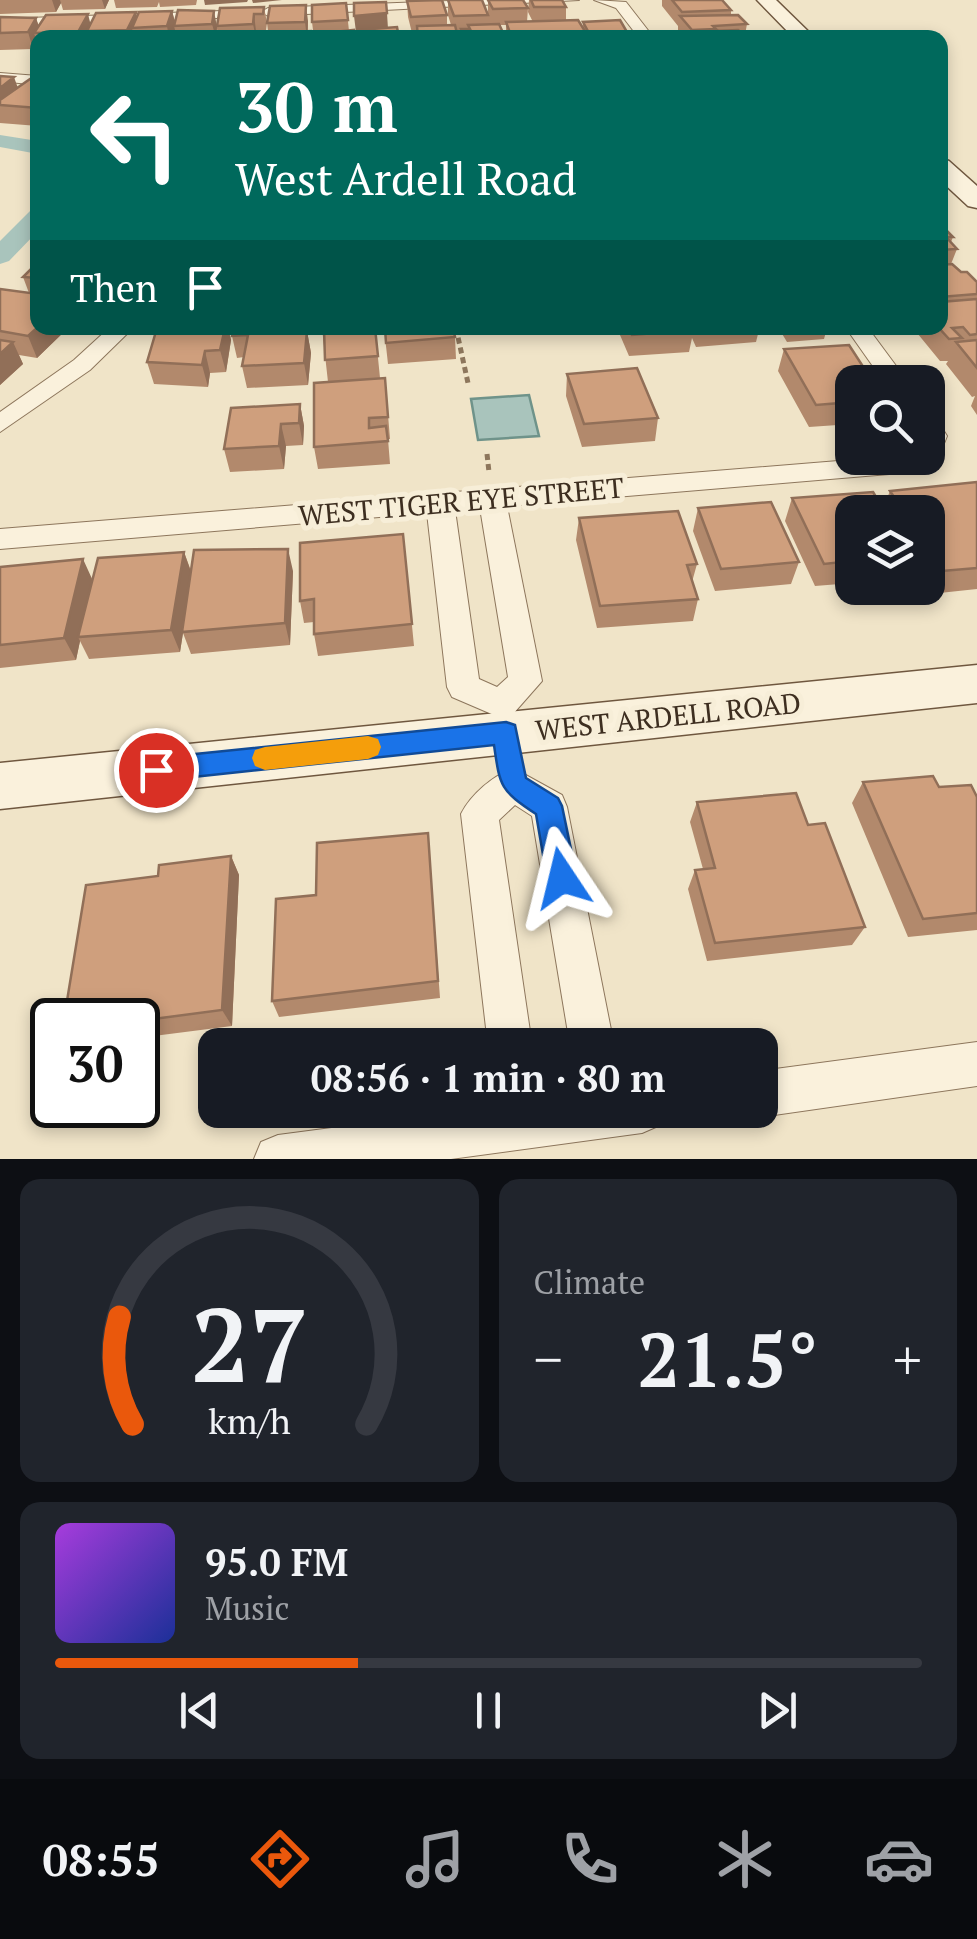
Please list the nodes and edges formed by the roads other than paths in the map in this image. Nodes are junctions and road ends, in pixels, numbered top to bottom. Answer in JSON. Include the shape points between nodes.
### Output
{"nodes":[{"id":1,"x":574,"y":0,"type":"edge"},
{"id":2,"x":766,"y":0,"type":"edge"},
{"id":3,"x":606,"y":1,"type":"edge"},
{"id":4,"x":257,"y":12,"type":"edge"},
{"id":5,"x":237,"y":13,"type":"edge"},
{"id":6,"x":0,"y":23,"type":"edge"},
{"id":7,"x":641,"y":30,"type":"edge"},
{"id":8,"x":798,"y":30,"type":"edge"},
{"id":9,"x":0,"y":78,"type":"edge"},
{"id":10,"x":30,"y":80,"type":"edge"},
{"id":11,"x":948,"y":173,"type":"edge"},
{"id":12,"x":977,"y":200,"type":"edge"},
{"id":13,"x":114,"y":335,"type":"edge"},
{"id":14,"x":861,"y":335,"type":"edge"},
{"id":15,"x":883,"y":365,"type":"edge"},
{"id":16,"x":0,"y":424,"type":"edge"},
{"id":17,"x":835,"y":470,"type":"edge"},
{"id":18,"x":492,"y":499,"type":"junction"},
{"id":19,"x":440,"y":504,"type":"junction"},
{"id":20,"x":0,"y":539,"type":"edge"},
{"id":21,"x":977,"y":684,"type":"edge"},
{"id":22,"x":503,"y":718,"type":"junction"},
{"id":23,"x":513,"y":784,"type":"junction"},
{"id":24,"x":0,"y":786,"type":"edge"},
{"id":25,"x":508,"y":1028,"type":"edge"},
{"id":26,"x":589,"y":1028,"type":"edge"},
{"id":27,"x":977,"y":1064,"type":"edge"},
{"id":28,"x":778,"y":1092,"type":"edge"},
{"id":29,"x":461,"y":1128,"type":"edge"},
{"id":30,"x":278,"y":1159,"type":"edge"}],
"edges":[{"from":1,"to":4,"type":"street"},
{"from":2,"to":8,"type":"street"},
{"from":3,"to":7,"type":"street","via":[[626,9]]},
{"from":5,"to":6,"type":"street"},
{"from":9,"to":10,"type":"street"},
{"from":11,"to":12,"type":"street"},
{"from":13,"to":16,"type":"street"},
{"from":14,"to":15,"type":"street"},
{"from":17,"to":18,"type":"street","name":"WEST TIGER EYE STREET"},
{"from":18,"to":19,"type":"street","name":"WEST TIGER EYE STREET"},
{"from":18,"to":22,"type":"street","via":[[525,681]]},
{"from":19,"to":20,"type":"street","name":"WEST TIGER EYE STREET"},
{"from":19,"to":22,"type":"street","via":[[464,687]]},
{"from":21,"to":22,"type":"street","name":"WEST ARDELL ROAD"},
{"from":22,"to":23,"type":"street"},
{"from":22,"to":24,"type":"street","name":"WEST ARDELL ROAD"},
{"from":23,"to":25,"type":"street","via":[[480,814]]},
{"from":23,"to":26,"type":"street","via":[[548,806]]},
{"from":27,"to":28,"type":"street"},
{"from":29,"to":30,"type":"street"}]}
